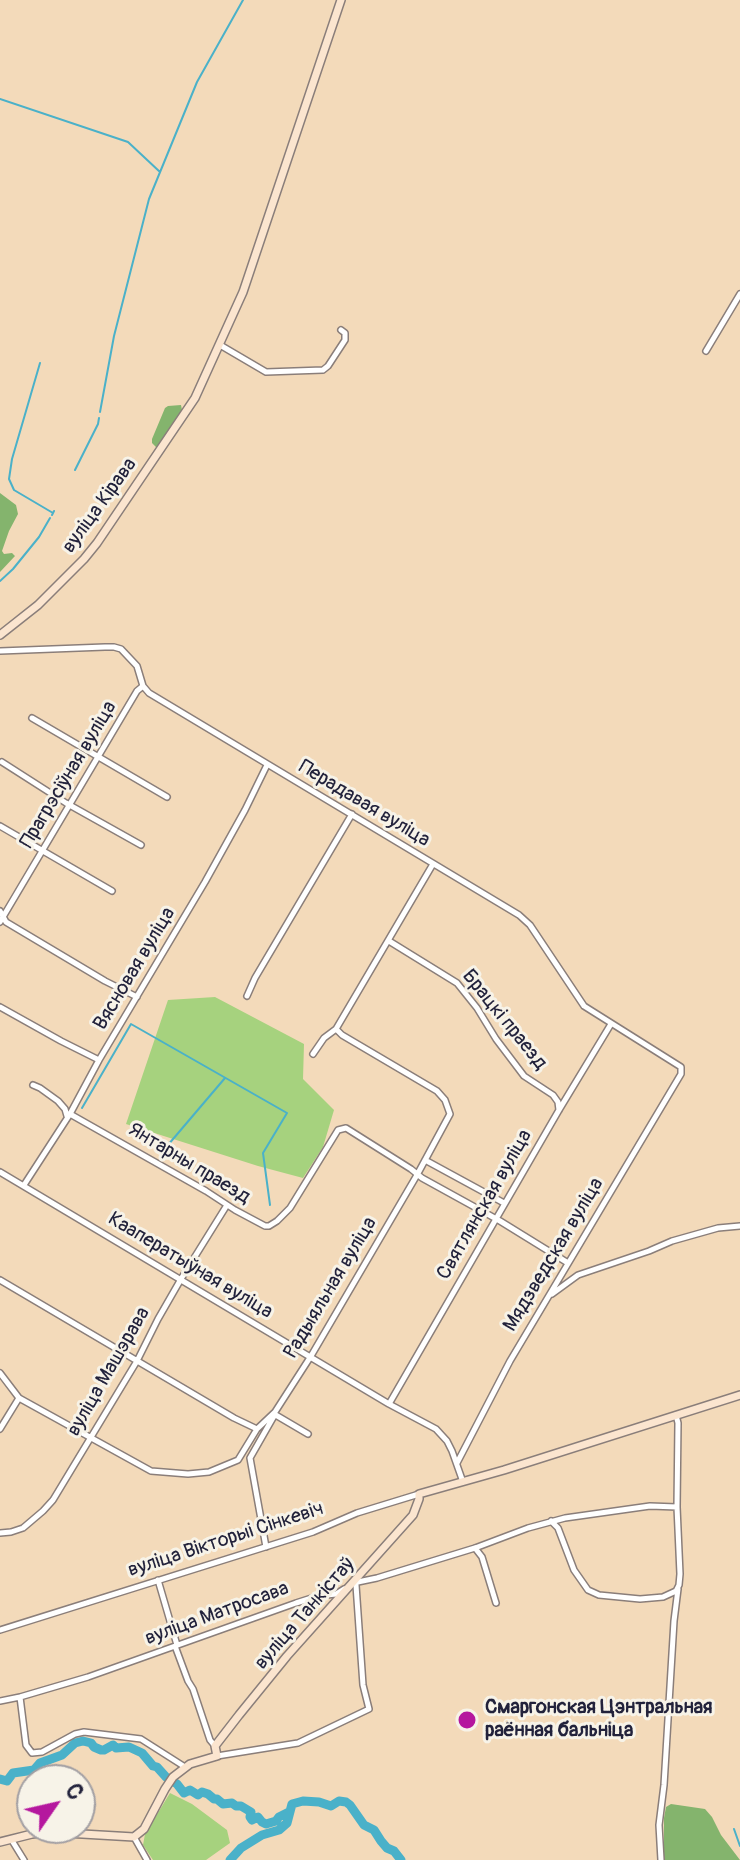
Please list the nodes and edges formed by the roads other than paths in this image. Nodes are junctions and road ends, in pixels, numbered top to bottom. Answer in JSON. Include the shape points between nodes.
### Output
{"nodes":[{"id":1,"x":341,"y":0,"type":"edge"},
{"id":2,"x":740,"y":294,"type":"edge"},
{"id":3,"x":341,"y":330,"type":"dead end"},
{"id":4,"x":220,"y":345,"type":"junction"},
{"id":5,"x":706,"y":351,"type":"dead end"},
{"id":6,"x":0,"y":635,"type":"edge"},
{"id":7,"x":0,"y":651,"type":"edge"},
{"id":8,"x":143,"y":686,"type":"junction"},
{"id":9,"x":32,"y":718,"type":"dead end"},
{"id":10,"x":98,"y":757,"type":"junction"},
{"id":11,"x":2,"y":762,"type":"edge"},
{"id":12,"x":267,"y":765,"type":"junction"},
{"id":13,"x":167,"y":797,"type":"dead end"},
{"id":14,"x":70,"y":804,"type":"junction"},
{"id":15,"x":352,"y":814,"type":"junction"},
{"id":16,"x":0,"y":826,"type":"edge"},
{"id":17,"x":141,"y":845,"type":"dead end"},
{"id":18,"x":42,"y":851,"type":"junction"},
{"id":19,"x":433,"y":864,"type":"junction"},
{"id":20,"x":112,"y":891,"type":"dead end"},
{"id":21,"x":1,"y":917,"type":"edge"},
{"id":22,"x":389,"y":941,"type":"junction"},
{"id":23,"x":247,"y":996,"type":"dead end"},
{"id":24,"x":137,"y":997,"type":"junction"},
{"id":25,"x":0,"y":1007,"type":"edge"},
{"id":26,"x":611,"y":1024,"type":"junction"},
{"id":27,"x":336,"y":1029,"type":"junction"},
{"id":28,"x":313,"y":1054,"type":"dead end"},
{"id":29,"x":99,"y":1060,"type":"junction"},
{"id":30,"x":681,"y":1067,"type":"joint"},
{"id":31,"x":33,"y":1085,"type":"dead end"},
{"id":32,"x":569,"y":1092,"type":"junction"},
{"id":33,"x":553,"y":1095,"type":"junction"},
{"id":34,"x":559,"y":1110,"type":"junction"},
{"id":35,"x":68,"y":1115,"type":"junction"},
{"id":36,"x":425,"y":1160,"type":"junction"},
{"id":37,"x":0,"y":1172,"type":"edge"},
{"id":38,"x":417,"y":1175,"type":"junction"},
{"id":39,"x":24,"y":1185,"type":"junction"},
{"id":40,"x":504,"y":1203,"type":"junction"},
{"id":41,"x":227,"y":1205,"type":"junction"},
{"id":42,"x":495,"y":1219,"type":"junction"},
{"id":43,"x":740,"y":1226,"type":"edge"},
{"id":44,"x":568,"y":1263,"type":"junction"},
{"id":45,"x":181,"y":1279,"type":"junction"},
{"id":46,"x":0,"y":1280,"type":"edge"},
{"id":47,"x":549,"y":1296,"type":"junction"},
{"id":48,"x":311,"y":1356,"type":"junction"},
{"id":49,"x":137,"y":1361,"type":"junction"},
{"id":50,"x":0,"y":1373,"type":"edge"},
{"id":51,"x":740,"y":1395,"type":"edge"},
{"id":52,"x":19,"y":1398,"type":"junction"},
{"id":53,"x":389,"y":1404,"type":"junction"},
{"id":54,"x":274,"y":1414,"type":"junction"},
{"id":55,"x":676,"y":1415,"type":"junction"},
{"id":56,"x":0,"y":1429,"type":"edge"},
{"id":57,"x":257,"y":1430,"type":"junction"},
{"id":58,"x":308,"y":1434,"type":"dead end"},
{"id":59,"x":89,"y":1437,"type":"junction"},
{"id":60,"x":258,"y":1441,"type":"junction"},
{"id":61,"x":250,"y":1458,"type":"junction"},
{"id":62,"x":233,"y":1463,"type":"junction"},
{"id":63,"x":457,"y":1463,"type":"junction"},
{"id":64,"x":463,"y":1482,"type":"junction"},
{"id":65,"x":419,"y":1494,"type":"junction"},
{"id":66,"x":677,"y":1507,"type":"junction"},
{"id":67,"x":551,"y":1521,"type":"junction"},
{"id":68,"x":0,"y":1533,"type":"edge"},
{"id":69,"x":266,"y":1547,"type":"junction"},
{"id":70,"x":475,"y":1548,"type":"junction"},
{"id":71,"x":158,"y":1580,"type":"junction"},
{"id":72,"x":353,"y":1583,"type":"junction"},
{"id":73,"x":676,"y":1590,"type":"junction"},
{"id":74,"x":496,"y":1603,"type":"dead end"},
{"id":75,"x":0,"y":1630,"type":"edge"},
{"id":76,"x":176,"y":1646,"type":"junction"},
{"id":77,"x":20,"y":1697,"type":"junction"},
{"id":78,"x":0,"y":1701,"type":"edge"},
{"id":79,"x":215,"y":1746,"type":"junction"},
{"id":80,"x":217,"y":1756,"type":"junction"},
{"id":81,"x":185,"y":1767,"type":"junction"},
{"id":82,"x":134,"y":1837,"type":"junction"},
{"id":83,"x":11,"y":1839,"type":"junction"},
{"id":84,"x":0,"y":1842,"type":"edge"},
{"id":85,"x":24,"y":1860,"type":"edge"},
{"id":86,"x":147,"y":1860,"type":"edge"},
{"id":87,"x":661,"y":1860,"type":"edge"}],
"edges":[{"from":1,"to":4,"type":"street","name":"вуліца Кірава","via":[[243,292]]},
{"from":2,"to":5,"type":"street"},
{"from":3,"to":4,"type":"street","via":[[345,340],[323,370],[266,372]]},
{"from":4,"to":6,"type":"street","name":"вуліца Кірава","via":[[178,423],[84,559]]},
{"from":7,"to":8,"type":"street","name":"Перадавая вуліца","via":[[114,647],[137,666]]},
{"from":8,"to":10,"type":"street","name":"Прагрэсіўная вуліца"},
{"from":8,"to":12,"type":"street","name":"Перадавая вуліца"},
{"from":9,"to":10,"type":"street"},
{"from":10,"to":13,"type":"street"},
{"from":10,"to":14,"type":"street","name":"Прагрэсіўная вуліца"},
{"from":11,"to":14,"type":"street"},
{"from":12,"to":15,"type":"street","name":"Перадавая вуліца"},
{"from":12,"to":24,"type":"street","name":"Вясновая вуліца"},
{"from":14,"to":17,"type":"street"},
{"from":14,"to":18,"type":"street","name":"Прагрэсіўная вуліца"},
{"from":15,"to":19,"type":"street","name":"Перадавая вуліца"},
{"from":15,"to":23,"type":"street"},
{"from":16,"to":18,"type":"street"},
{"from":18,"to":20,"type":"street"},
{"from":18,"to":21,"type":"street","name":"Прагрэсіўная вуліца"},
{"from":19,"to":22,"type":"street"},
{"from":19,"to":26,"type":"street","name":"Перадавая вуліца","via":[[525,919],[584,1006]]},
{"from":21,"to":24,"type":"street"},
{"from":22,"to":27,"type":"street"},
{"from":22,"to":33,"type":"street","name":"Брацкі праезд","via":[[457,983],[524,1076]]},
{"from":24,"to":29,"type":"street","name":"Вясновая вуліца"},
{"from":25,"to":29,"type":"street"},
{"from":26,"to":30,"type":"street","name":"Перадавая вуліца"},
{"from":26,"to":32,"type":"street","name":"Святлянская вуліца"},
{"from":27,"to":28,"type":"street"},
{"from":27,"to":36,"type":"street","name":"Радыяльная вуліца","via":[[445,1100],[449,1117]]},
{"from":29,"to":35,"type":"street","name":"Вясновая вуліца"},
{"from":30,"to":44,"type":"street","name":"Мядзведская вуліца"},
{"from":31,"to":35,"type":"street","name":"Янтарны праезд","via":[[58,1101]]},
{"from":32,"to":33,"type":"street","name":"Брацкі праезд"},
{"from":32,"to":34,"type":"street","name":"Святлянская вуліца"},
{"from":33,"to":34,"type":"street","name":"Брацкі праезд"},
{"from":34,"to":40,"type":"street","name":"Святлянская вуліца"},
{"from":35,"to":39,"type":"street","name":"Вясновая вуліца"},
{"from":35,"to":41,"type":"street","name":"Янтарны праезд"},
{"from":36,"to":38,"type":"street","name":"Радыяльная вуліца"},
{"from":36,"to":40,"type":"street"},
{"from":37,"to":39,"type":"street","name":"Кааператыўная вуліца"},
{"from":38,"to":41,"type":"street","name":"Янтарны праезд","via":[[342,1128],[273,1225],[265,1226]]},
{"from":38,"to":42,"type":"street"},
{"from":38,"to":48,"type":"street","name":"Радыяльная вуліца"},
{"from":39,"to":45,"type":"street","name":"Кааператыўная вуліца"},
{"from":40,"to":42,"type":"street","name":"Святлянская вуліца"},
{"from":41,"to":45,"type":"street","name":"вуліца Машэрава"},
{"from":42,"to":44,"type":"street"},
{"from":42,"to":53,"type":"street","name":"Святлянская вуліца"},
{"from":43,"to":47,"type":"street","via":[[672,1241],[578,1275]]},
{"from":44,"to":47,"type":"street","name":"Мядзведская вуліца"},
{"from":45,"to":48,"type":"street","name":"Кааператыўная вуліца"},
{"from":45,"to":49,"type":"street","name":"вуліца Машэрава"},
{"from":46,"to":49,"type":"street"},
{"from":47,"to":63,"type":"street","name":"Мядзведская вуліца"},
{"from":48,"to":53,"type":"street","name":"Кааператыўная вуліца"},
{"from":48,"to":54,"type":"street","name":"Радыяльная вуліца"},
{"from":49,"to":57,"type":"street"},
{"from":49,"to":59,"type":"street","name":"вуліца Машэрава"},
{"from":50,"to":52,"type":"street"},
{"from":51,"to":55,"type":"street","name":"вуліца Вікторыі Сінкевіч"},
{"from":52,"to":56,"type":"street"},
{"from":52,"to":59,"type":"street"},
{"from":53,"to":63,"type":"street","name":"Кааператыўная вуліца","via":[[441,1434]]},
{"from":54,"to":57,"type":"street","name":"Радыяльная вуліца"},
{"from":54,"to":58,"type":"street"},
{"from":54,"to":60,"type":"street"},
{"from":55,"to":64,"type":"street","name":"вуліца Вікторыі Сінкевіч"},
{"from":55,"to":66,"type":"street"},
{"from":57,"to":60,"type":"street"},
{"from":57,"to":62,"type":"street","name":"Радыяльная вуліца"},
{"from":59,"to":62,"type":"street","via":[[160,1473],[209,1472]]},
{"from":59,"to":68,"type":"street","name":"вуліца Машэрава","via":[[43,1511],[23,1528]]},
{"from":60,"to":61,"type":"street"},
{"from":61,"to":62,"type":"street"},
{"from":61,"to":69,"type":"street"},
{"from":63,"to":64,"type":"street","name":"Кааператыўная вуліца"},
{"from":64,"to":65,"type":"street","name":"вуліца Вікторыі Сінкевіч"},
{"from":65,"to":69,"type":"street","name":"вуліца Вікторыі Сінкевіч"},
{"from":65,"to":72,"type":"street","name":"вуліца Танкістаў","via":[[413,1515]]},
{"from":66,"to":67,"type":"street","name":"вуліца Матросава","via":[[620,1509]]},
{"from":66,"to":73,"type":"street"},
{"from":67,"to":70,"type":"street","name":"вуліца Матросава"},
{"from":67,"to":73,"type":"street","via":[[588,1590],[640,1599]]},
{"from":69,"to":71,"type":"street","name":"вуліца Вікторыі Сінкевіч"},
{"from":70,"to":72,"type":"street","name":"вуліца Матросава"},
{"from":70,"to":74,"type":"street"},
{"from":71,"to":75,"type":"street","name":"вуліца Вікторыі Сінкевіч"},
{"from":71,"to":76,"type":"street"},
{"from":72,"to":76,"type":"street","name":"вуліца Матросава","via":[[336,1594]]},
{"from":72,"to":79,"type":"street","name":"вуліца Танкістаў"},
{"from":72,"to":80,"type":"street","via":[[369,1709],[298,1743]]},
{"from":73,"to":87,"type":"street"},
{"from":76,"to":77,"type":"street","name":"вуліца Матросава"},
{"from":76,"to":79,"type":"street"},
{"from":77,"to":78,"type":"street","name":"вуліца Матросава"},
{"from":77,"to":81,"type":"street","via":[[26,1745],[32,1753],[84,1732],[141,1739]]},
{"from":79,"to":80,"type":"street"},
{"from":80,"to":81,"type":"street"},
{"from":81,"to":82,"type":"street"},
{"from":82,"to":83,"type":"street","via":[[59,1832]]},
{"from":82,"to":86,"type":"street"},
{"from":83,"to":84,"type":"street"},
{"from":83,"to":85,"type":"street"}]}
